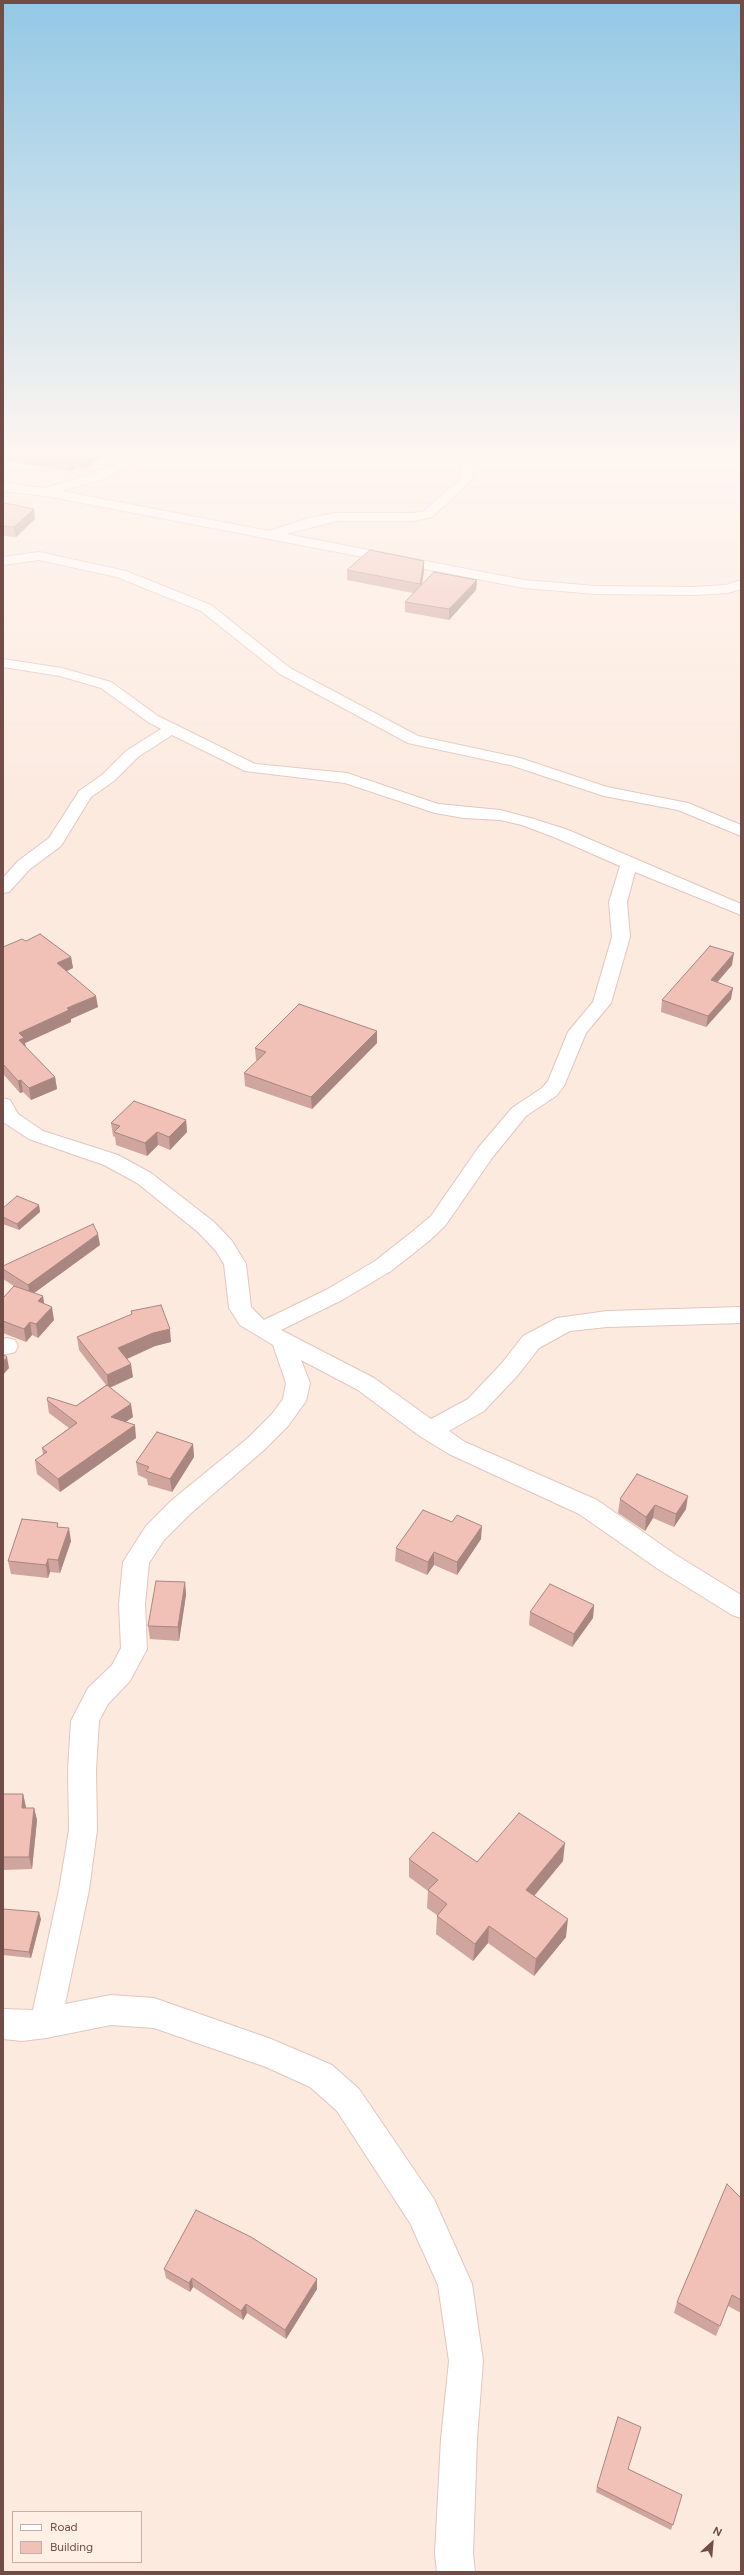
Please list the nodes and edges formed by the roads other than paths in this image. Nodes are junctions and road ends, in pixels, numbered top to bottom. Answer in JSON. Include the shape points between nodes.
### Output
{"nodes":[{"id":1,"x":110,"y":571,"type":"edge"},
{"id":2,"x":463,"y":571,"type":"edge"},
{"id":3,"x":741,"y":584,"type":"edge"},
{"id":4,"x":3,"y":663,"type":"edge"},
{"id":5,"x":172,"y":728,"type":"junction"},
{"id":6,"x":741,"y":831,"type":"edge"},
{"id":7,"x":629,"y":864,"type":"junction"},
{"id":8,"x":3,"y":888,"type":"edge"},
{"id":9,"x":741,"y":910,"type":"edge"},
{"id":10,"x":3,"y":1104,"type":"edge"},
{"id":11,"x":741,"y":1315,"type":"edge"},
{"id":12,"x":272,"y":1336,"type":"junction"},
{"id":13,"x":429,"y":1431,"type":"junction"},
{"id":14,"x":741,"y":1608,"type":"edge"},
{"id":15,"x":46,"y":2023,"type":"junction"},
{"id":16,"x":3,"y":2024,"type":"edge"},
{"id":17,"x":456,"y":2572,"type":"edge"}],
"edges":[{"from":1,"to":6,"type":"street","via":[[186,598],[220,618],[291,674],[413,740],[514,761],[604,791],[697,810]]},
{"from":2,"to":3,"type":"street","via":[[540,586],[596,590],[694,591],[728,589]]},
{"from":4,"to":5,"type":"street","via":[[62,672],[106,685],[153,719]]},
{"from":5,"to":7,"type":"street","via":[[251,768],[347,778],[435,808],[500,815],[528,822]]},
{"from":5,"to":8,"type":"street","via":[[132,754],[108,778],[85,794],[55,842],[24,865]]},
{"from":7,"to":9,"type":"street"},
{"from":7,"to":12,"type":"street","via":[[618,902],[621,937],[602,1003],[577,1032],[557,1082],[549,1092],[519,1112],[485,1153],[438,1221],[383,1266]]},
{"from":10,"to":12,"type":"street","via":[[10,1118],[36,1135],[111,1160],[144,1178],[206,1227],[224,1246],[236,1264],[240,1308],[248,1320]]},
{"from":11,"to":13,"type":"street","via":[[606,1319],[565,1324],[530,1342],[510,1369],[476,1405]]},
{"from":12,"to":13,"type":"street","via":[[366,1384]]},
{"from":12,"to":15,"type":"street","via":[[298,1383],[294,1401],[280,1420],[256,1444],[181,1507],[155,1533],[136,1562],[132,1604],[134,1648],[121,1672],[98,1696],[85,1721],[82,1830],[74,1890]]},
{"from":13,"to":14,"type":"street","via":[[457,1448],[588,1507],[667,1562]]},
{"from":15,"to":16,"type":"street","via":[[22,2026]]},
{"from":15,"to":17,"type":"street","via":[[111,2010],[154,2013],[271,2054],[321,2076],[348,2100],[422,2211],[455,2284],[466,2361],[459,2439],[454,2554]]}]}
